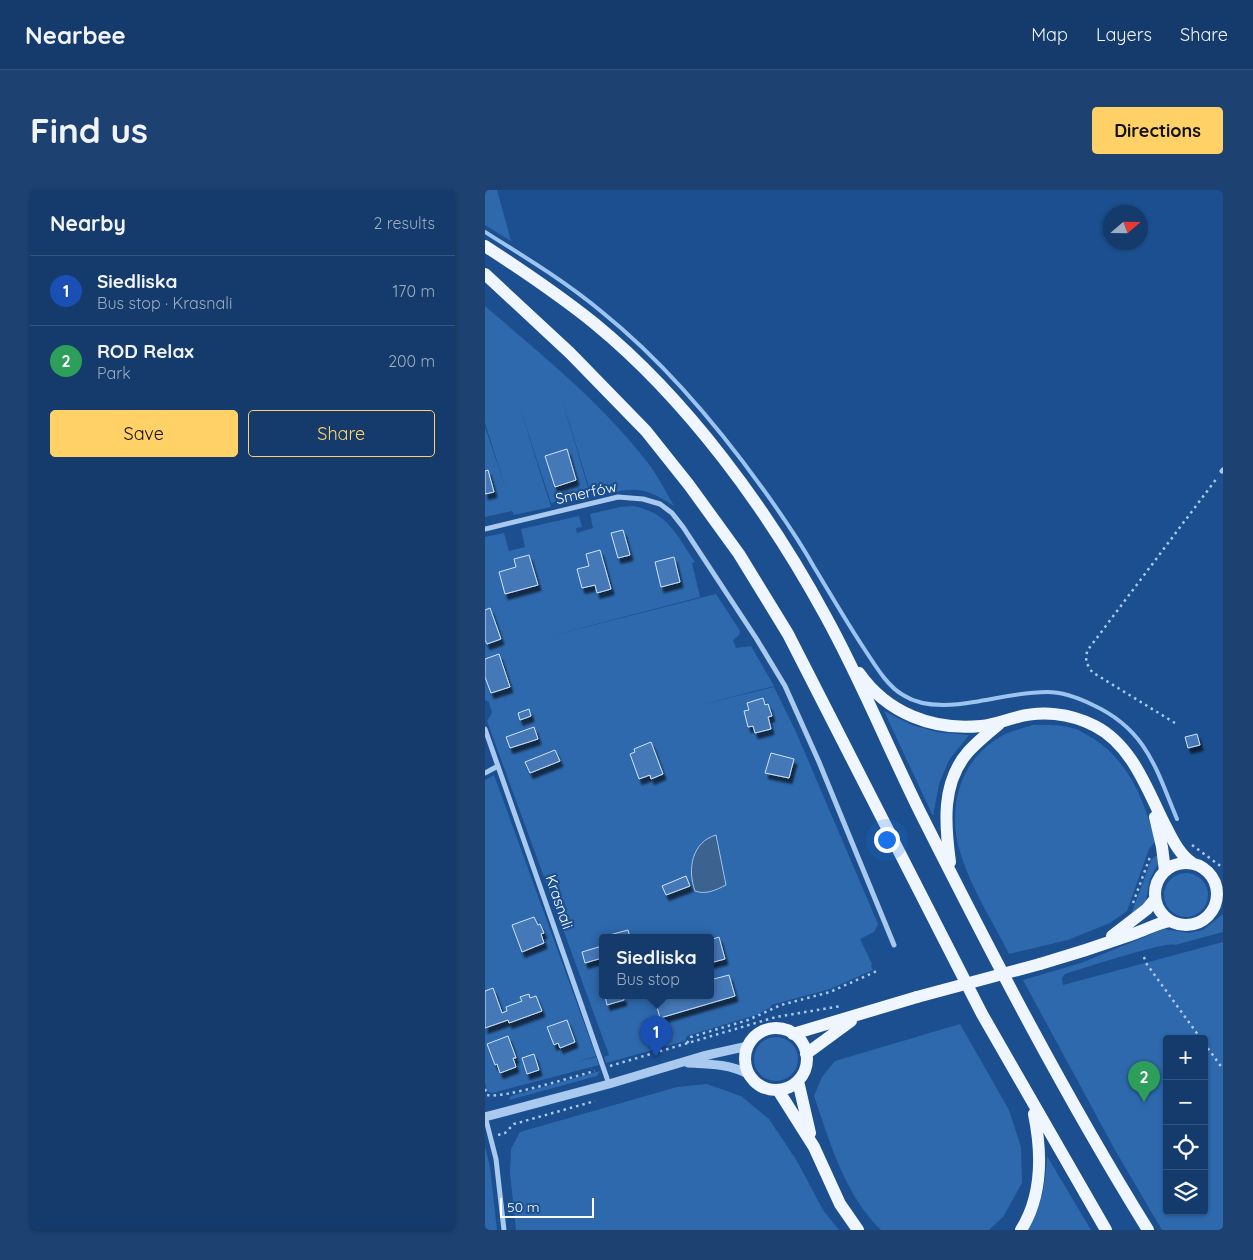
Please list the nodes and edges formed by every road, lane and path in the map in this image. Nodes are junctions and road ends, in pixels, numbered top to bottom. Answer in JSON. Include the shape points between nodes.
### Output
{"nodes":[{"id":1,"x":485,"y":246,"type":"edge"},
{"id":2,"x":485,"y":274,"type":"edge"},
{"id":3,"x":1223,"y":470,"type":"edge"},
{"id":4,"x":485,"y":529,"type":"edge"},
{"id":5,"x":843,"y":651,"type":"junction"},
{"id":6,"x":1002,"y":722,"type":"junction"},
{"id":7,"x":1175,"y":723,"type":"dead end"},
{"id":8,"x":485,"y":729,"type":"edge"},
{"id":9,"x":498,"y":766,"type":"junction"},
{"id":10,"x":485,"y":774,"type":"edge"},
{"id":11,"x":1150,"y":795,"type":"junction"},
{"id":12,"x":1192,"y":845,"type":"dead end"},
{"id":13,"x":1163,"y":846,"type":"junction"},
{"id":14,"x":1192,"y":863,"type":"junction"},
{"id":15,"x":1223,"y":868,"type":"edge"},
{"id":16,"x":1165,"y":871,"type":"junction"},
{"id":17,"x":951,"y":872,"type":"junction"},
{"id":18,"x":1219,"y":887,"type":"edge"},
{"id":19,"x":1155,"y":899,"type":"junction"},
{"id":20,"x":1133,"y":905,"type":"dead end"},
{"id":21,"x":1223,"y":908,"type":"edge"},
{"id":22,"x":1210,"y":914,"type":"junction"},
{"id":23,"x":1170,"y":921,"type":"junction"},
{"id":24,"x":1102,"y":944,"type":"junction"},
{"id":25,"x":894,"y":945,"type":"dead end"},
{"id":26,"x":1144,"y":957,"type":"dead end"},
{"id":27,"x":877,"y":971,"type":"dead end"},
{"id":28,"x":842,"y":1006,"type":"dead end"},
{"id":29,"x":861,"y":1013,"type":"junction"},
{"id":30,"x":793,"y":1034,"type":"junction"},
{"id":31,"x":1198,"y":1035,"type":"edge"},
{"id":32,"x":748,"y":1046,"type":"junction"},
{"id":33,"x":1208,"y":1048,"type":"edge"},
{"id":34,"x":806,"y":1054,"type":"junction"},
{"id":35,"x":682,"y":1063,"type":"junction"},
{"id":36,"x":1223,"y":1069,"type":"edge"},
{"id":37,"x":748,"y":1074,"type":"junction"},
{"id":38,"x":798,"y":1080,"type":"junction"},
{"id":39,"x":609,"y":1084,"type":"junction"},
{"id":40,"x":485,"y":1089,"type":"edge"},
{"id":41,"x":778,"y":1090,"type":"junction"},
{"id":42,"x":503,"y":1094,"type":"dead end"},
{"id":43,"x":595,"y":1101,"type":"dead end"},
{"id":44,"x":1031,"y":1102,"type":"junction"},
{"id":45,"x":485,"y":1117,"type":"edge"},
{"id":46,"x":497,"y":1135,"type":"dead end"},
{"id":47,"x":814,"y":1147,"type":"junction"},
{"id":48,"x":504,"y":1230,"type":"edge"},
{"id":49,"x":858,"y":1230,"type":"edge"},
{"id":50,"x":1021,"y":1230,"type":"edge"},
{"id":51,"x":1105,"y":1230,"type":"edge"},
{"id":52,"x":1148,"y":1230,"type":"edge"}],
"edges":[{"from":1,"to":5,"type":"main road","via":[[594,323],[677,404],[729,465],[783,545],[825,614]]},
{"from":2,"to":44,"type":"main road","via":[[563,346],[646,431],[739,554],[788,634],[935,925]]},
{"from":3,"to":7,"type":"path","via":[[1087,651],[1085,662],[1092,672]]},
{"from":4,"to":25,"type":"street","name":"Smerfów","via":[[619,497],[660,504],[672,513],[785,686]]},
{"from":5,"to":6,"type":"main road","via":[[876,694],[909,716],[953,726]]},
{"from":5,"to":17,"type":"main road"},
{"from":6,"to":11,"type":"main road","via":[[1045,713],[1085,721],[1104,732],[1124,751]]},
{"from":6,"to":17,"type":"main road","via":[[966,754],[949,791],[945,813]]},
{"from":8,"to":9,"type":"street","name":"Krasnali"},
{"from":9,"to":10,"type":"street"},
{"from":9,"to":39,"type":"street","name":"Krasnali"},
{"from":11,"to":13,"type":"main road"},
{"from":11,"to":14,"type":"main road","via":[[1174,843]]},
{"from":12,"to":15,"type":"path"},
{"from":13,"to":16,"type":"main road"},
{"from":13,"to":20,"type":"path","via":[[1153,850]]},
{"from":14,"to":16,"type":"main road","via":[[1177,864]]},
{"from":14,"to":18,"type":"main road","via":[[1207,871]]},
{"from":16,"to":19,"type":"main road","via":[[1157,884]]},
{"from":17,"to":52,"type":"main road","via":[[1059,1078]]},
{"from":18,"to":22,"type":"main road"},
{"from":19,"to":23,"type":"main road","via":[[1160,912]]},
{"from":19,"to":24,"type":"main road","via":[[1137,918]]},
{"from":21,"to":22,"type":"main road"},
{"from":22,"to":23,"type":"main road","via":[[1196,924]]},
{"from":23,"to":24,"type":"main road"},
{"from":24,"to":29,"type":"main road","bridge":true},
{"from":26,"to":31,"type":"path"},
{"from":27,"to":28,"type":"path","via":[[830,992],[781,1005],[748,1020],[691,1037],[687,1043],[776,1017]]},
{"from":29,"to":30,"type":"main road"},
{"from":29,"to":34,"type":"main road"},
{"from":30,"to":32,"type":"main road","via":[[780,1028],[770,1028],[753,1038]]},
{"from":30,"to":34,"type":"main road","via":[[803,1044]]},
{"from":32,"to":35,"type":"street"},
{"from":32,"to":37,"type":"main road","via":[[745,1057]]},
{"from":33,"to":36,"type":"path"},
{"from":34,"to":38,"type":"main road","via":[[806,1063]]},
{"from":35,"to":37,"type":"street","via":[[717,1065],[740,1069]]},
{"from":35,"to":39,"type":"street"},
{"from":37,"to":41,"type":"main road","via":[[762,1087]]},
{"from":38,"to":41,"type":"main road"},
{"from":38,"to":47,"type":"main road"},
{"from":39,"to":45,"type":"street"},
{"from":40,"to":42,"type":"path","via":[[487,1095]]},
{"from":41,"to":47,"type":"main road"},
{"from":43,"to":46,"type":"path","via":[[514,1124],[505,1133]]},
{"from":44,"to":50,"type":"main road","via":[[1039,1138],[1040,1166],[1036,1193]]},
{"from":44,"to":51,"type":"main road"},
{"from":45,"to":48,"type":"street","via":[[496,1159]]},
{"from":47,"to":49,"type":"main road","via":[[840,1204]]}]}
